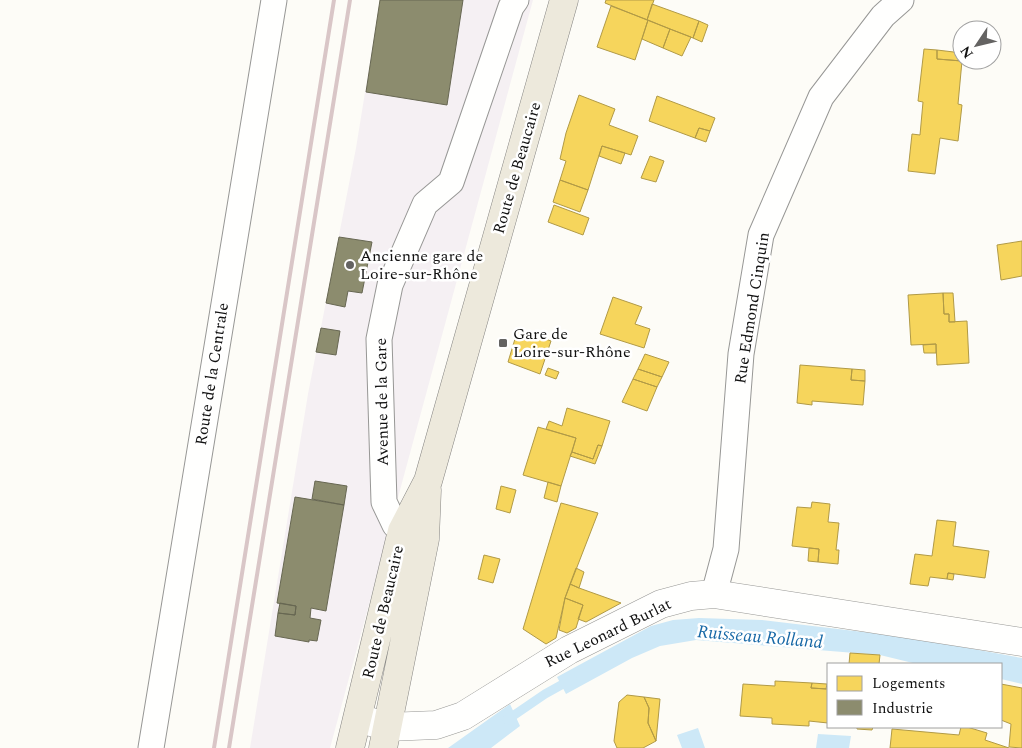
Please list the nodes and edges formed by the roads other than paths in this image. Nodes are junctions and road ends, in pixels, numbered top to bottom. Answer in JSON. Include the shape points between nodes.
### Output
{"nodes":[{"id":1,"x":274,"y":0,"type":"edge"},
{"id":2,"x":516,"y":0,"type":"edge"},
{"id":3,"x":564,"y":0,"type":"edge"},
{"id":4,"x":901,"y":0,"type":"edge"},
{"id":5,"x":428,"y":481,"type":"junction"},
{"id":6,"x":402,"y":531,"type":"junction"},
{"id":7,"x":714,"y":594,"type":"junction"},
{"id":8,"x":1022,"y":642,"type":"edge"},
{"id":9,"x":358,"y":718,"type":"junction"},
{"id":10,"x":386,"y":737,"type":"edge"},
{"id":11,"x":151,"y":748,"type":"edge"},
{"id":12,"x":350,"y":748,"type":"edge"}],
"edges":[{"from":1,"to":11,"type":"street","name":"Route de la Centrale"},
{"from":2,"to":6,"type":"street","name":"Avenue de la Gare","via":[[452,182],[425,204],[390,285],[380,339],[384,502],[395,525]]},
{"from":3,"to":5,"type":"main road","name":"Route de Beaucaire"},
{"from":4,"to":7,"type":"street","name":"Rue Edmond Cinquin","via":[[883,16],[821,97],[761,235],[741,354],[726,549]]},
{"from":5,"to":6,"type":"main road","name":"Route de Beaucaire"},
{"from":5,"to":10,"type":"main road","name":"Route de Beaucaire","via":[[425,539]]},
{"from":6,"to":9,"type":"main road","name":"Route de Beaucaire"},
{"from":7,"to":8,"type":"street","name":"Rue Leonard Burlat"},
{"from":7,"to":10,"type":"street","name":"Rue Leonard Burlat","via":[[661,604],[569,650],[463,716]]},
{"from":9,"to":10,"type":"street","name":"Rue Leonard Burlat"},
{"from":9,"to":12,"type":"main road","name":"Route de Beaucaire"}]}
